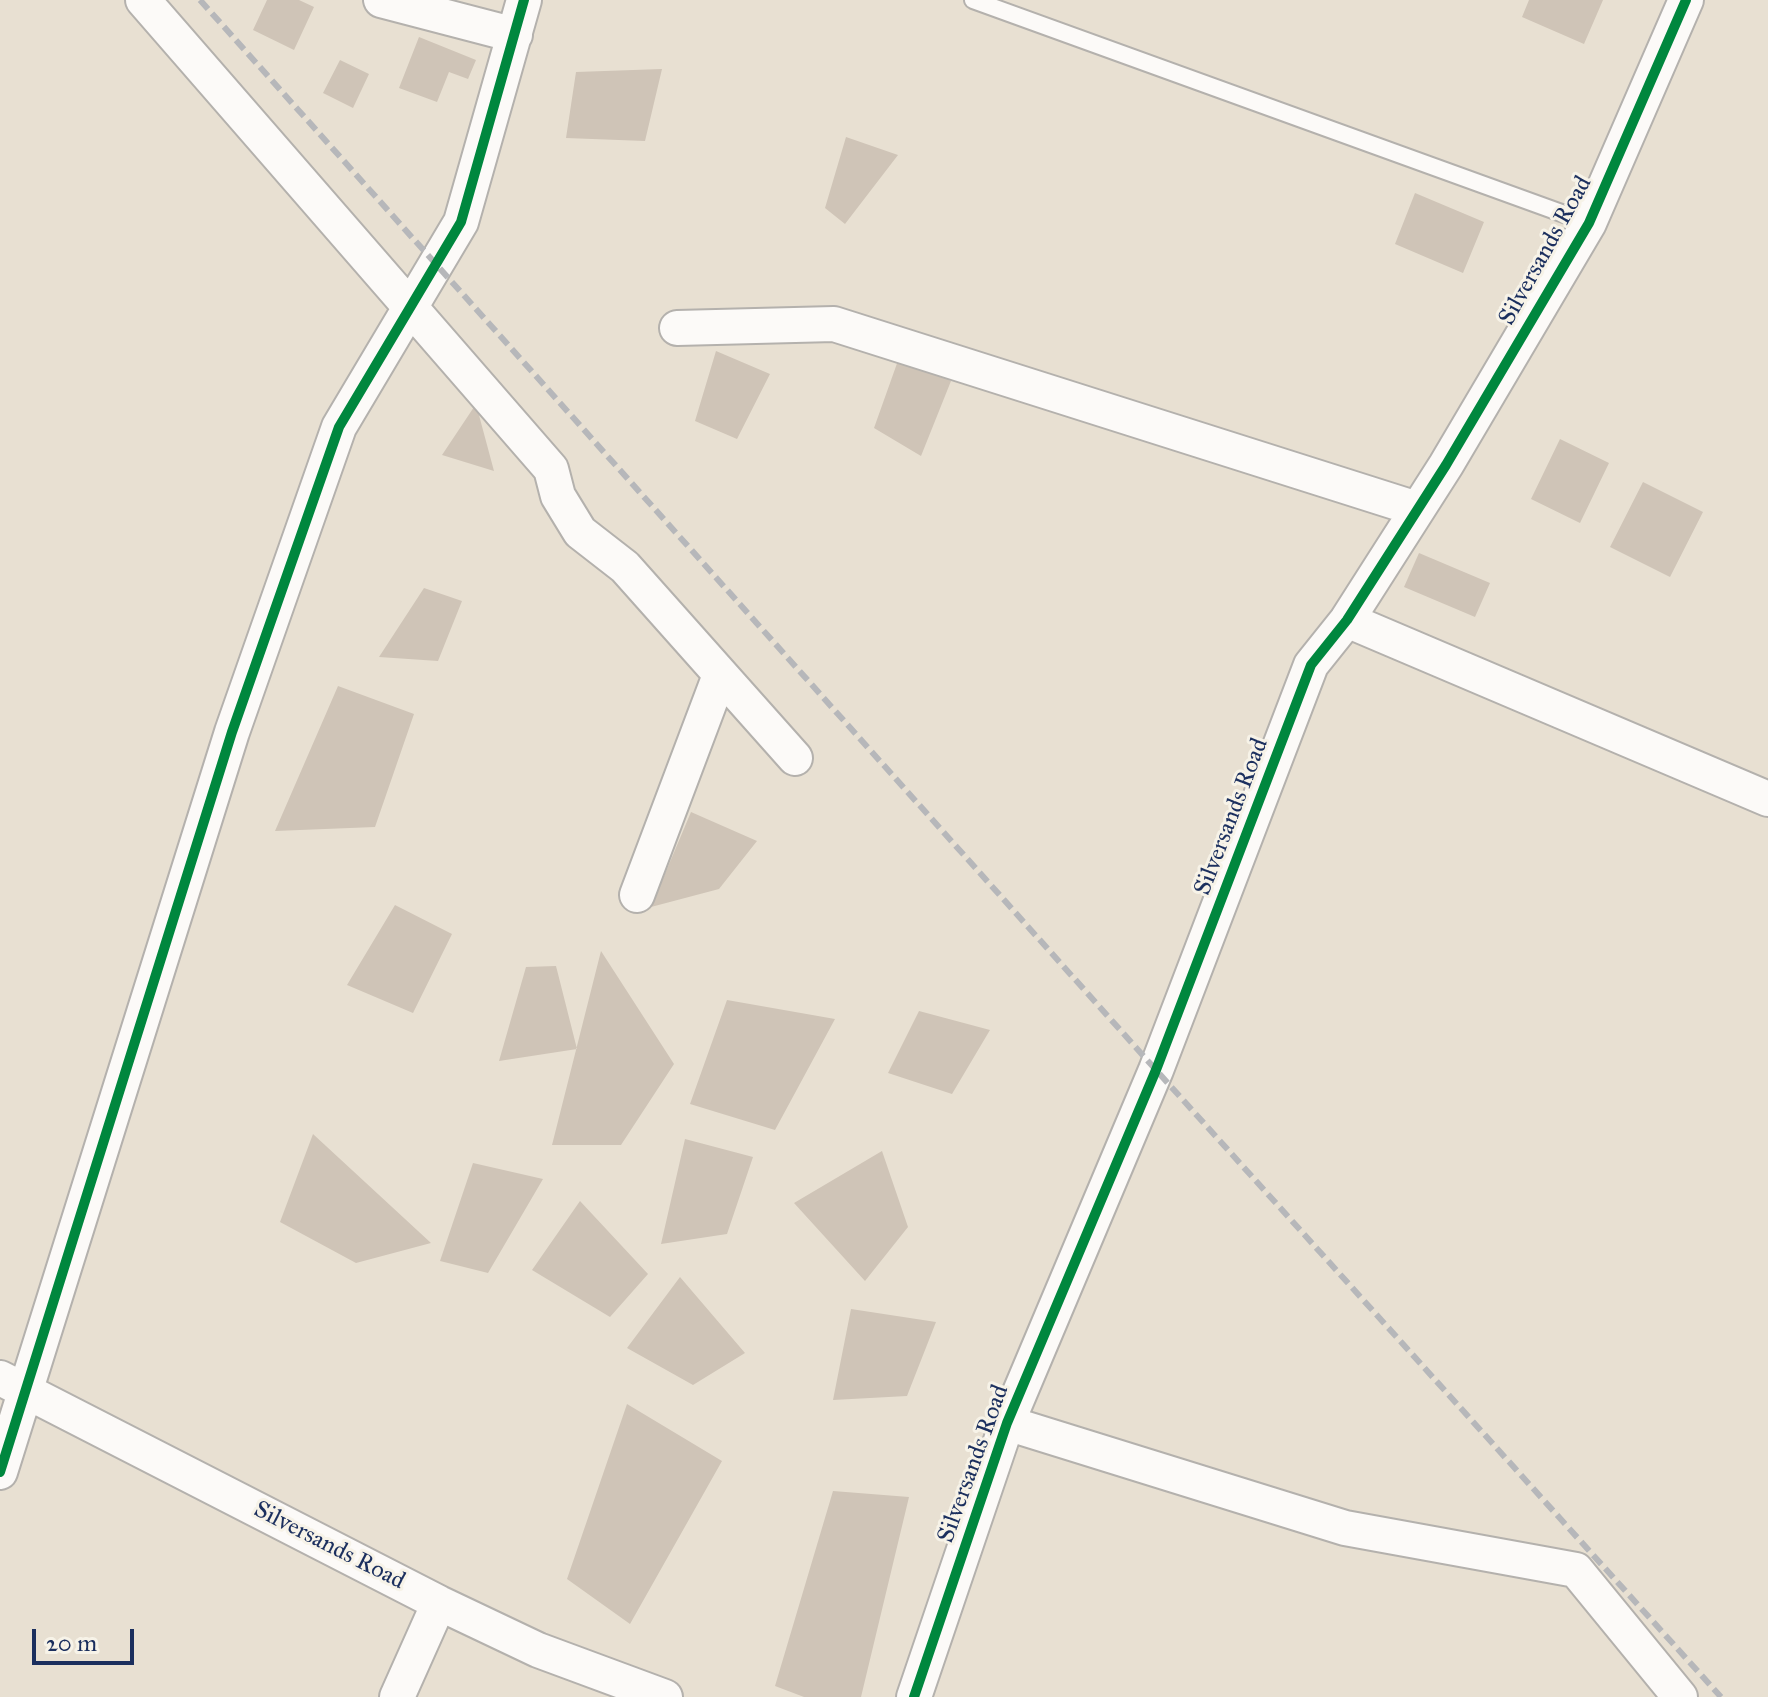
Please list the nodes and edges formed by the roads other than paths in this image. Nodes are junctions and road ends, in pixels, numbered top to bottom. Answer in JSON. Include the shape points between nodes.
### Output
{"nodes":[{"id":1,"x":143,"y":0,"type":"edge"},
{"id":2,"x":381,"y":0,"type":"edge"},
{"id":3,"x":524,"y":0,"type":"edge"},
{"id":4,"x":973,"y":0,"type":"edge"},
{"id":5,"x":1686,"y":0,"type":"edge"},
{"id":6,"x":515,"y":35,"type":"junction"},
{"id":7,"x":1589,"y":223,"type":"junction"},
{"id":8,"x":411,"y":306,"type":"junction"},
{"id":9,"x":677,"y":328,"type":"dead end"},
{"id":10,"x":1417,"y":509,"type":"junction"},
{"id":11,"x":1347,"y":620,"type":"junction"},
{"id":12,"x":720,"y":675,"type":"junction"},
{"id":13,"x":795,"y":758,"type":"dead end"},
{"id":14,"x":1768,"y":799,"type":"edge"},
{"id":15,"x":637,"y":895,"type":"dead end"},
{"id":16,"x":13,"y":1385,"type":"edge"},
{"id":17,"x":1007,"y":1423,"type":"junction"},
{"id":18,"x":0,"y":1472,"type":"edge"},
{"id":19,"x":439,"y":1603,"type":"junction"},
{"id":20,"x":397,"y":1697,"type":"edge"},
{"id":21,"x":665,"y":1697,"type":"edge"},
{"id":22,"x":914,"y":1697,"type":"edge"},
{"id":23,"x":1680,"y":1697,"type":"edge"}],
"edges":[{"from":1,"to":8,"type":"street"},
{"from":2,"to":6,"type":"street"},
{"from":3,"to":6,"type":"street"},
{"from":4,"to":7,"type":"lane"},
{"from":5,"to":7,"type":"street","name":"Silversands Road"},
{"from":6,"to":8,"type":"street","via":[[461,222]]},
{"from":7,"to":10,"type":"street","name":"Silversands Road"},
{"from":8,"to":12,"type":"street","via":[[551,469],[558,496],[580,532],[625,567]]},
{"from":8,"to":16,"type":"street","via":[[339,427]]},
{"from":9,"to":10,"type":"street","via":[[834,324]]},
{"from":10,"to":11,"type":"street","name":"Silversands Road"},
{"from":11,"to":14,"type":"street"},
{"from":11,"to":17,"type":"street","name":"Silversands Road","via":[[1311,665],[1156,1070]]},
{"from":12,"to":13,"type":"street"},
{"from":12,"to":15,"type":"street"},
{"from":16,"to":18,"type":"street"},
{"from":16,"to":19,"type":"street","name":"Silversands Road"},
{"from":17,"to":22,"type":"street","name":"Silversands Road"},
{"from":17,"to":23,"type":"street","via":[[1345,1528],[1576,1570]]},
{"from":19,"to":20,"type":"street"},
{"from":19,"to":21,"type":"street","name":"Silversands Road","via":[[538,1650]]}]}
